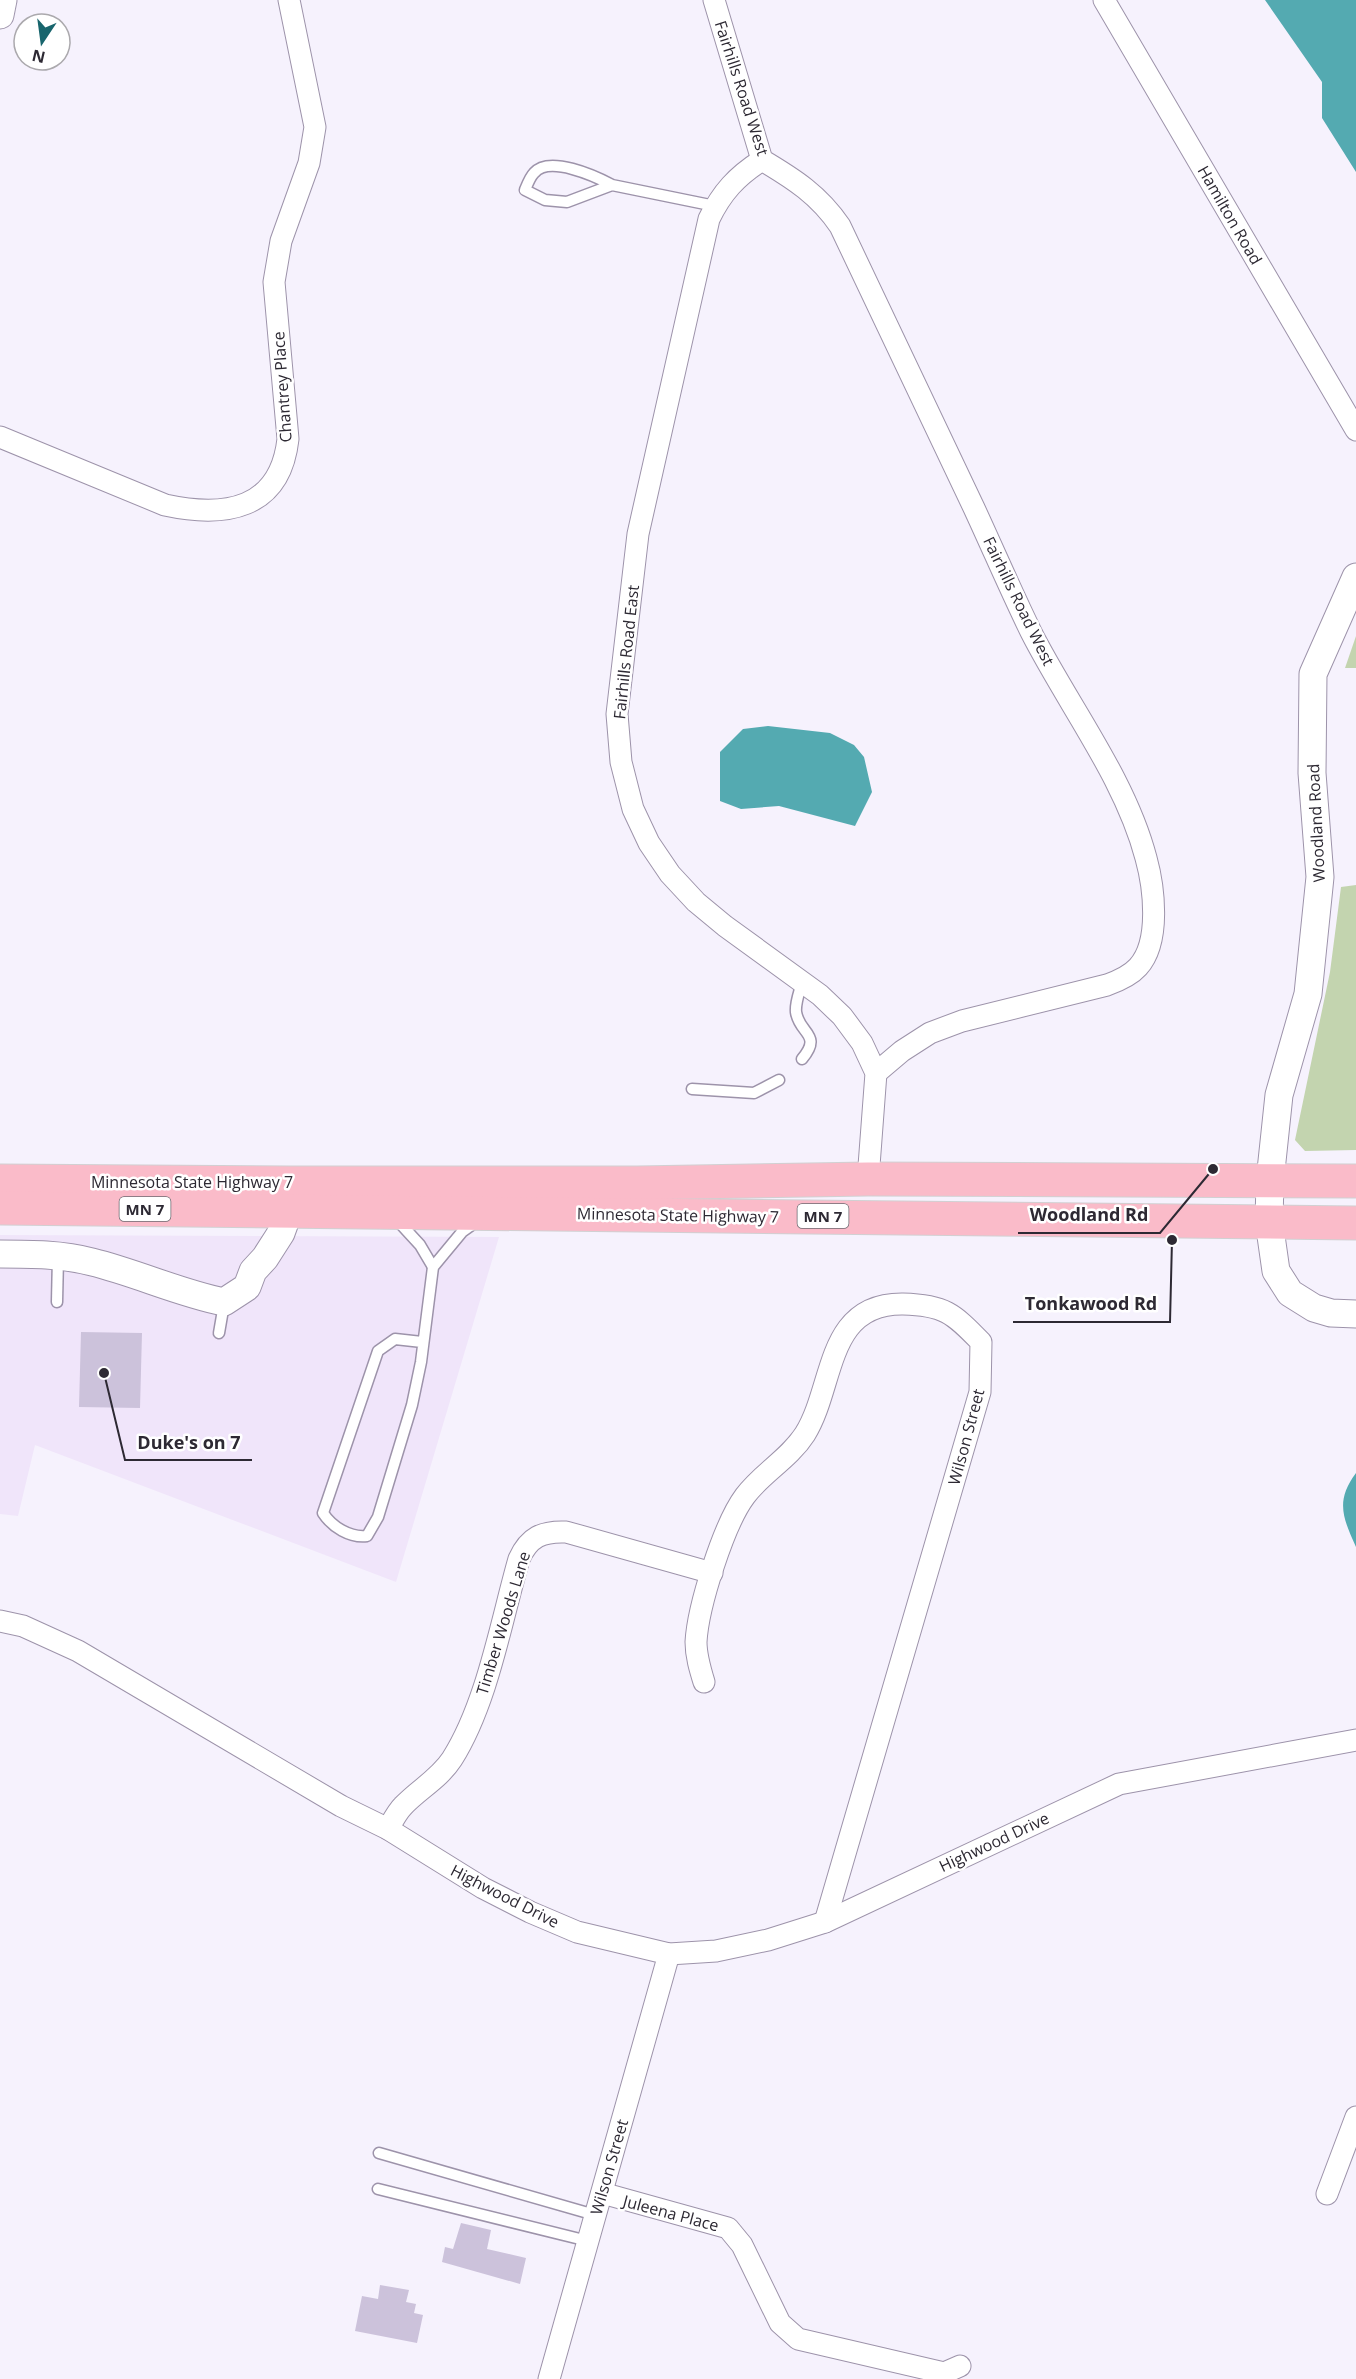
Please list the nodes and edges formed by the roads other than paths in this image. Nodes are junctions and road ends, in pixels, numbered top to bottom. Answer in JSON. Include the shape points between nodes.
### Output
{"nodes":[{"id":1,"x":3,"y":0,"type":"edge"},
{"id":2,"x":289,"y":0,"type":"edge"},
{"id":3,"x":714,"y":0,"type":"edge"},
{"id":4,"x":1104,"y":0,"type":"edge"},
{"id":5,"x":0,"y":15,"type":"edge"},
{"id":6,"x":762,"y":160,"type":"junction"},
{"id":7,"x":612,"y":184,"type":"junction"},
{"id":8,"x":715,"y":206,"type":"junction"},
{"id":9,"x":1356,"y":430,"type":"edge"},
{"id":10,"x":0,"y":437,"type":"edge"},
{"id":11,"x":1356,"y":577,"type":"edge"},
{"id":12,"x":802,"y":982,"type":"junction"},
{"id":13,"x":802,"y":1059,"type":"dead end"},
{"id":14,"x":876,"y":1073,"type":"junction"},
{"id":15,"x":779,"y":1080,"type":"dead end"},
{"id":16,"x":692,"y":1089,"type":"dead end"},
{"id":17,"x":868,"y":1179,"type":"junction"},
{"id":18,"x":1269,"y":1180,"type":"junction"},
{"id":19,"x":0,"y":1181,"type":"edge"},
{"id":20,"x":1356,"y":1181,"type":"edge"},
{"id":21,"x":0,"y":1208,"type":"edge"},
{"id":22,"x":290,"y":1211,"type":"junction"},
{"id":23,"x":389,"y":1212,"type":"junction"},
{"id":24,"x":488,"y":1213,"type":"junction"},
{"id":25,"x":1269,"y":1222,"type":"junction"},
{"id":26,"x":1356,"y":1223,"type":"edge"},
{"id":27,"x":0,"y":1254,"type":"edge"},
{"id":28,"x":58,"y":1257,"type":"junction"},
{"id":29,"x":433,"y":1267,"type":"junction"},
{"id":30,"x":57,"y":1302,"type":"dead end"},
{"id":31,"x":224,"y":1302,"type":"junction"},
{"id":32,"x":1356,"y":1314,"type":"edge"},
{"id":33,"x":219,"y":1333,"type":"dead end"},
{"id":34,"x":422,"y":1342,"type":"junction"},
{"id":35,"x":712,"y":1573,"type":"junction"},
{"id":36,"x":0,"y":1621,"type":"edge"},
{"id":37,"x":704,"y":1682,"type":"dead end"},
{"id":38,"x":1356,"y":1740,"type":"edge"},
{"id":39,"x":388,"y":1829,"type":"junction"},
{"id":40,"x":825,"y":1922,"type":"junction"},
{"id":41,"x":669,"y":1954,"type":"junction"},
{"id":42,"x":1356,"y":2117,"type":"edge"},
{"id":43,"x":379,"y":2153,"type":"dead end"},
{"id":44,"x":378,"y":2189,"type":"dead end"},
{"id":45,"x":602,"y":2193,"type":"junction"},
{"id":46,"x":1327,"y":2194,"type":"dead end"},
{"id":47,"x":595,"y":2215,"type":"junction"},
{"id":48,"x":588,"y":2241,"type":"junction"},
{"id":49,"x":960,"y":2366,"type":"dead end"},
{"id":50,"x":549,"y":2379,"type":"edge"}],
"edges":[{"from":1,"to":5,"type":"street"},
{"from":2,"to":10,"type":"street","name":"Chantrey Place","via":[[315,127],[309,163],[281,241],[274,282],[288,439],[277,478],[261,496],[240,507],[189,510],[165,505]]},
{"from":3,"to":6,"type":"street","name":"Fairhills Road West"},
{"from":4,"to":9,"type":"street","name":"Hamilton Road"},
{"from":6,"to":8,"type":"street","name":"Fairhills Road East","via":[[740,175]]},
{"from":6,"to":14,"type":"street","name":"Fairhills Road West","via":[[805,186],[825,204],[840,226],[1032,632],[1136,825],[1147,859],[1152,896],[1148,951],[1139,967],[1124,978],[930,1033]]},
{"from":7,"to":7,"type":"lane","via":[[567,202],[545,200],[525,190],[533,173],[544,166],[565,167]]},
{"from":7,"to":8,"type":"lane"},
{"from":8,"to":12,"type":"street","name":"Fairhills Road East","via":[[638,534],[617,714],[621,762],[633,809],[670,874],[696,902]]},
{"from":11,"to":18,"type":"street","name":"Woodland Road","via":[[1313,674],[1312,773],[1320,877],[1308,994],[1279,1095]]},
{"from":12,"to":13,"type":"lane","via":[[796,1013],[812,1047]]},
{"from":12,"to":14,"type":"street","name":"Fairhills Road East","via":[[842,1016],[862,1043]]},
{"from":14,"to":17,"type":"street","name":"Fairhills Road East"},
{"from":15,"to":16,"type":"lane","via":[[754,1093]]},
{"from":17,"to":18,"type":"main road","name":"Minnesota State Highway 7","number":"MN 7"},
{"from":17,"to":19,"type":"main road","name":"Minnesota State Highway 7","number":"MN 7","via":[[589,1183]]},
{"from":18,"to":20,"type":"main road","name":"Minnesota State Highway 7","number":"MN 7"},
{"from":18,"to":25,"type":"street","name":"Woodland Road"},
{"from":21,"to":22,"type":"main road","name":"Minnesota State Highway 7","number":"MN 7"},
{"from":22,"to":23,"type":"main road","name":"Minnesota State Highway 7","number":"MN 7"},
{"from":22,"to":31,"type":"street","via":[[247,1287]]},
{"from":23,"to":24,"type":"main road","name":"Minnesota State Highway 7","number":"MN 7"},
{"from":23,"to":29,"type":"lane","via":[[420,1245]]},
{"from":24,"to":25,"type":"main road","name":"Minnesota State Highway 7","number":"MN 7"},
{"from":24,"to":29,"type":"lane","via":[[462,1232]]},
{"from":25,"to":26,"type":"main road","name":"Minnesota State Highway 7","number":"MN 7"},
{"from":25,"to":32,"type":"street","name":"Woodland Road","via":[[1276,1271],[1290,1293],[1314,1308]]},
{"from":27,"to":28,"type":"street"},
{"from":28,"to":30,"type":"lane"},
{"from":28,"to":31,"type":"street","via":[[92,1262]]},
{"from":29,"to":34,"type":"lane"},
{"from":31,"to":33,"type":"lane"},
{"from":34,"to":34,"type":"lane","via":[[412,1405],[378,1517],[367,1536],[346,1532],[323,1513],[378,1351],[395,1339]]},
{"from":35,"to":37,"type":"street","name":"Wilson Street","via":[[696,1643]]},
{"from":35,"to":39,"type":"street","name":"Timber Woods Lane","via":[[566,1532],[536,1535],[525,1545],[519,1559],[466,1734],[451,1760],[403,1806]]},
{"from":35,"to":40,"type":"street","name":"Wilson Street","via":[[730,1517],[746,1494],[788,1456],[805,1434],[833,1356],[858,1318],[887,1304],[931,1305],[956,1316],[981,1342],[980,1392]]},
{"from":36,"to":39,"type":"street","name":"Highwood Drive","via":[[23,1626],[78,1651],[341,1806]]},
{"from":38,"to":40,"type":"street","name":"Highwood Drive","via":[[1119,1784]]},
{"from":39,"to":41,"type":"street","name":"Highwood Drive","via":[[530,1912],[577,1932]]},
{"from":40,"to":41,"type":"street","name":"Highwood Drive","via":[[716,1952]]},
{"from":41,"to":45,"type":"street","name":"Wilson Street"},
{"from":42,"to":46,"type":"street"},
{"from":43,"to":47,"type":"lane"},
{"from":44,"to":48,"type":"lane"},
{"from":45,"to":47,"type":"street","name":"Wilson Street"},
{"from":45,"to":49,"type":"street","name":"Juleena Place","via":[[728,2228],[742,2245],[780,2323],[798,2339],[944,2373]]},
{"from":47,"to":48,"type":"street","name":"Wilson Street"},
{"from":48,"to":50,"type":"street","name":"Wilson Street"}]}
